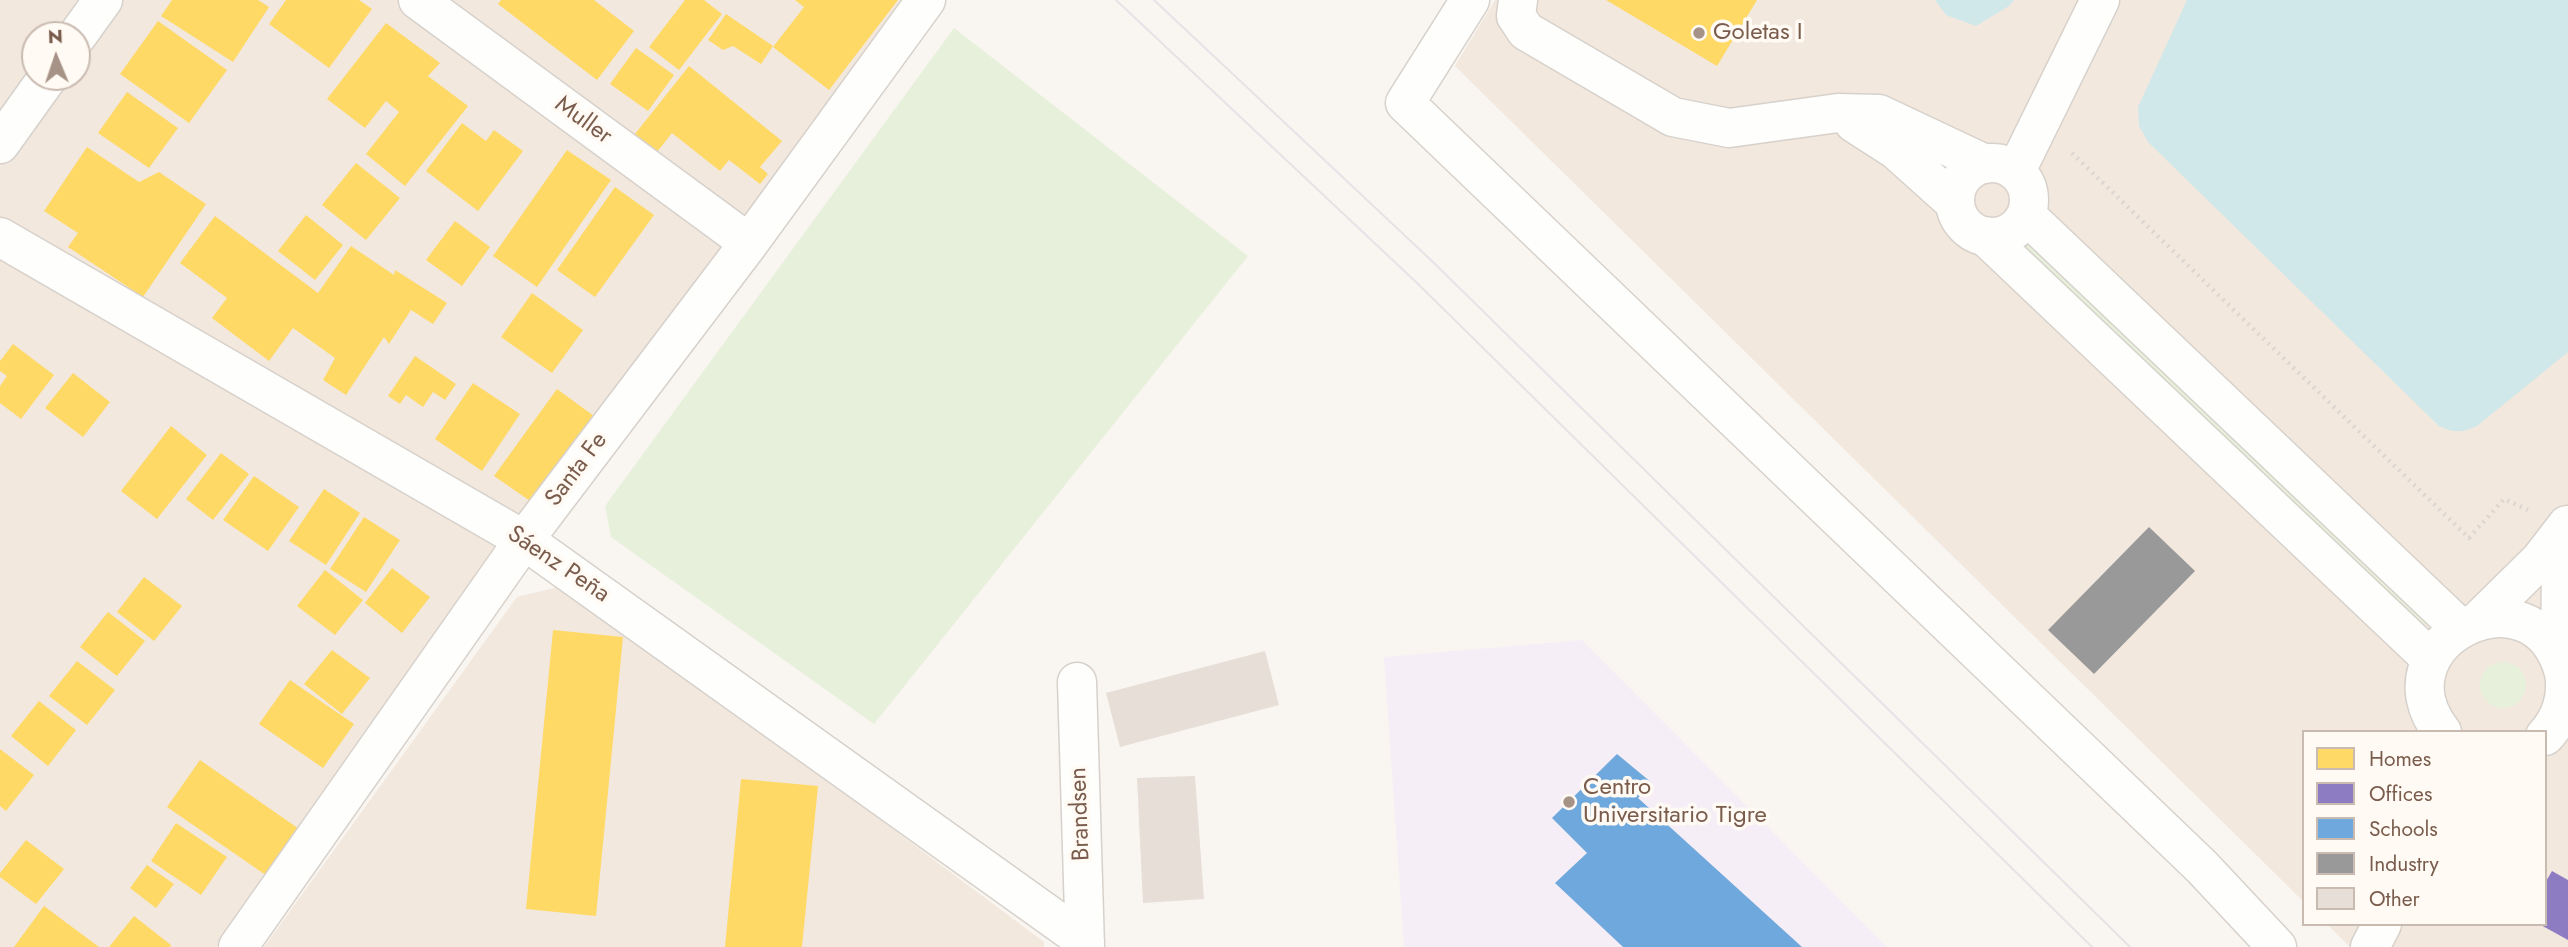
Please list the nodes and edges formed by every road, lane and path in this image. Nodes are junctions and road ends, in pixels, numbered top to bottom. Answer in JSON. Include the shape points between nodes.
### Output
{"nodes":[{"id":1,"x":418,"y":0,"type":"edge"},
{"id":2,"x":926,"y":0,"type":"edge"},
{"id":3,"x":1470,"y":0,"type":"edge"},
{"id":4,"x":1518,"y":0,"type":"edge"},
{"id":5,"x":2100,"y":0,"type":"edge"},
{"id":6,"x":38,"y":91,"type":"edge"},
{"id":7,"x":1838,"y":113,"type":"junction"},
{"id":8,"x":2041,"y":123,"type":"junction"},
{"id":9,"x":0,"y":144,"type":"edge"},
{"id":10,"x":2000,"y":168,"type":"junction"},
{"id":11,"x":1954,"y":202,"type":"junction"},
{"id":12,"x":2026,"y":215,"type":"junction"},
{"id":13,"x":1985,"y":236,"type":"junction"},
{"id":14,"x":0,"y":237,"type":"edge"},
{"id":15,"x":749,"y":243,"type":"junction"},
{"id":16,"x":2567,"y":525,"type":"edge"},
{"id":17,"x":524,"y":540,"type":"junction"},
{"id":18,"x":2470,"y":623,"type":"junction"},
{"id":19,"x":2560,"y":658,"type":"junction"},
{"id":20,"x":2431,"y":659,"type":"junction"},
{"id":21,"x":1077,"y":682,"type":"dead end"},
{"id":22,"x":2440,"y":730,"type":"edge"},
{"id":23,"x":2547,"y":734,"type":"edge"},
{"id":24,"x":2381,"y":926,"type":"edge"},
{"id":25,"x":1085,"y":944,"type":"edge"},
{"id":26,"x":238,"y":947,"type":"edge"},
{"id":27,"x":2277,"y":947,"type":"edge"},
{"id":28,"x":2370,"y":947,"type":"edge"}],
"edges":[{"from":1,"to":15,"type":"street","name":"Muller"},
{"from":2,"to":15,"type":"street","name":"Santa Fe"},
{"from":3,"to":27,"type":"street","via":[[1405,103],[2202,867]]},
{"from":4,"to":7,"type":"street","via":[[1516,16],[1525,32],[1674,117],[1729,128]]},
{"from":5,"to":8,"type":"street"},
{"from":6,"to":9,"type":"street"},
{"from":7,"to":10,"type":"street","via":[[1879,114]]},
{"from":7,"to":11,"type":"street","via":[[1896,150]]},
{"from":8,"to":10,"type":"street"},
{"from":8,"to":16,"type":"path","via":[[2469,538],[2504,499]]},
{"from":10,"to":11,"type":"street","via":[[1970,170],[1961,179]]},
{"from":10,"to":12,"type":"street","via":[[2023,180],[2028,192]]},
{"from":11,"to":13,"type":"street","via":[[1964,225]]},
{"from":12,"to":13,"type":"street","via":[[2009,233]]},
{"from":12,"to":18,"type":"street"},
{"from":13,"to":20,"type":"street"},
{"from":14,"to":17,"type":"street","name":"Sáenz Peña"},
{"from":15,"to":17,"type":"street","name":"Santa Fe"},
{"from":16,"to":18,"type":"street","via":[[2540,559]]},
{"from":16,"to":19,"type":"street","via":[[2561,568]]},
{"from":17,"to":25,"type":"street","name":"Sáenz Peña"},
{"from":17,"to":26,"type":"street","name":"Santa Fe"},
{"from":18,"to":19,"type":"street","via":[[2502,618],[2526,624],[2545,638]]},
{"from":18,"to":20,"type":"street","via":[[2443,641]]},
{"from":19,"to":23,"type":"street","via":[[2566,681],[2564,705]]},
{"from":20,"to":22,"type":"street","via":[[2426,702]]},
{"from":21,"to":25,"type":"street","name":"Brandsen"},
{"from":24,"to":28,"type":"street"}]}
